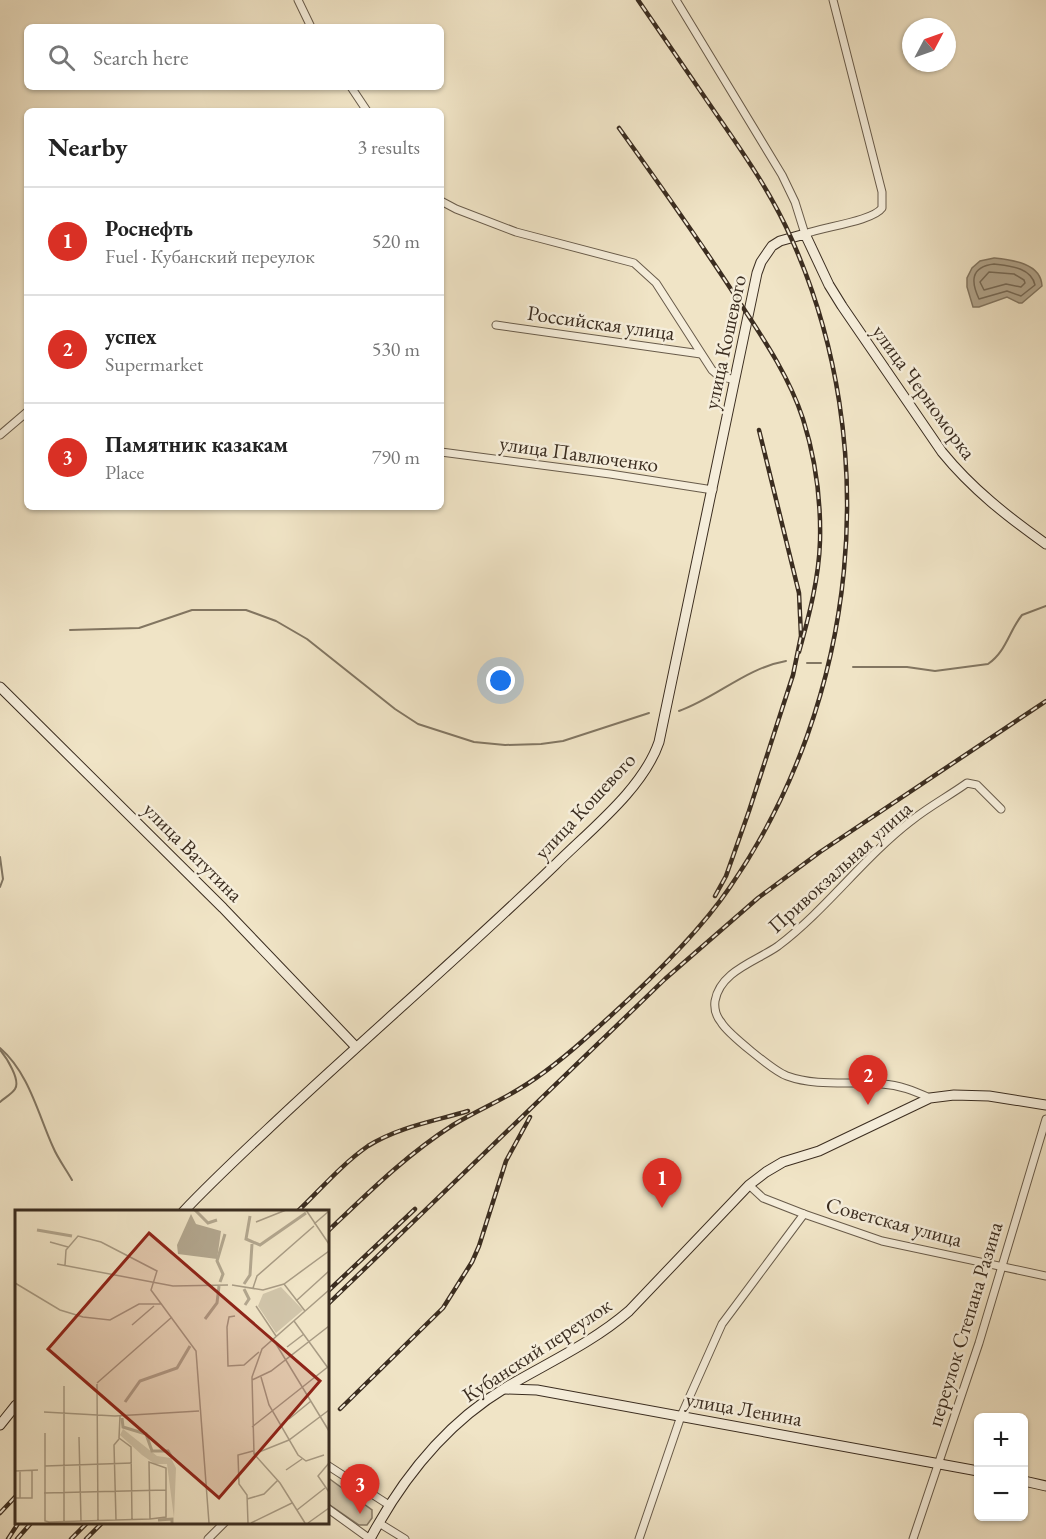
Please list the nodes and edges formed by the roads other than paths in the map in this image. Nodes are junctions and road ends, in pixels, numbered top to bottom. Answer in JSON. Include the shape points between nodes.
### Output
{"nodes":[{"id":1,"x":298,"y":0,"type":"edge"},
{"id":2,"x":676,"y":0,"type":"edge"},
{"id":3,"x":833,"y":0,"type":"edge"},
{"id":4,"x":310,"y":24,"type":"edge"},
{"id":5,"x":353,"y":90,"type":"edge"},
{"id":6,"x":365,"y":108,"type":"edge"},
{"id":7,"x":444,"y":203,"type":"edge"},
{"id":8,"x":805,"y":234,"type":"junction"},
{"id":9,"x":496,"y":325,"type":"dead end"},
{"id":10,"x":701,"y":354,"type":"junction"},
{"id":11,"x":735,"y":380,"type":"junction"},
{"id":12,"x":24,"y":415,"type":"edge"},
{"id":13,"x":0,"y":435,"type":"edge"},
{"id":14,"x":444,"y":452,"type":"edge"},
{"id":15,"x":713,"y":490,"type":"junction"},
{"id":16,"x":1046,"y":544,"type":"edge"},
{"id":17,"x":0,"y":687,"type":"edge"},
{"id":18,"x":1001,"y":809,"type":"dead end"},
{"id":19,"x":356,"y":1047,"type":"junction"},
{"id":20,"x":930,"y":1098,"type":"junction"},
{"id":21,"x":1046,"y":1105,"type":"edge"},
{"id":22,"x":1046,"y":1119,"type":"edge"},
{"id":23,"x":749,"y":1185,"type":"junction"},
{"id":24,"x":185,"y":1210,"type":"edge"},
{"id":25,"x":804,"y":1214,"type":"junction"},
{"id":26,"x":1000,"y":1266,"type":"junction"},
{"id":27,"x":1046,"y":1276,"type":"edge"},
{"id":28,"x":503,"y":1389,"type":"junction"},
{"id":29,"x":15,"y":1406,"type":"edge"},
{"id":30,"x":681,"y":1416,"type":"junction"},
{"id":31,"x":0,"y":1425,"type":"edge"},
{"id":32,"x":938,"y":1463,"type":"junction"},
{"id":33,"x":328,"y":1466,"type":"edge"},
{"id":34,"x":974,"y":1470,"type":"edge"},
{"id":35,"x":1028,"y":1482,"type":"edge"},
{"id":36,"x":1046,"y":1486,"type":"edge"},
{"id":37,"x":389,"y":1505,"type":"junction"},
{"id":38,"x":328,"y":1509,"type":"edge"},
{"id":39,"x":379,"y":1523,"type":"junction"},
{"id":40,"x":223,"y":1524,"type":"edge"},
{"id":41,"x":208,"y":1539,"type":"edge"},
{"id":42,"x":370,"y":1539,"type":"edge"},
{"id":43,"x":405,"y":1539,"type":"edge"},
{"id":44,"x":639,"y":1539,"type":"edge"},
{"id":45,"x":914,"y":1539,"type":"edge"}],
"edges":[{"from":1,"to":4,"type":"street"},
{"from":2,"to":8,"type":"street","name":"улица Черноморка","via":[[782,175]]},
{"from":3,"to":8,"type":"street","via":[[882,192],[882,208],[872,217]]},
{"from":5,"to":6,"type":"street"},
{"from":7,"to":10,"type":"street","via":[[516,232],[634,263],[656,283]]},
{"from":8,"to":11,"type":"street","name":"улица Кошевого","via":[[772,246],[761,262]]},
{"from":8,"to":16,"type":"street","name":"улица Черноморка","via":[[842,306],[942,452],[992,504]]},
{"from":9,"to":10,"type":"street","name":"Российская улица"},
{"from":10,"to":11,"type":"street","via":[[719,376]]},
{"from":11,"to":15,"type":"street","name":"улица Кошевого"},
{"from":12,"to":13,"type":"street"},
{"from":14,"to":15,"type":"street","name":"улица Павлюченко"},
{"from":15,"to":19,"type":"street","name":"улица Кошевого","via":[[659,742],[648,768],[624,797],[521,898]]},
{"from":17,"to":19,"type":"street","name":"улица Ватутина","via":[[223,908]]},
{"from":18,"to":20,"type":"street","name":"Привокзальная улица","via":[[977,785],[967,783],[910,822],[807,922],[732,975],[718,993],[715,1010],[722,1024],[760,1058],[788,1076],[840,1083],[882,1083]]},
{"from":19,"to":24,"type":"street","name":"улица Кошевого"},
{"from":20,"to":21,"type":"street","via":[[989,1096]]},
{"from":20,"to":23,"type":"street","name":"Кубанский переулок","via":[[830,1147],[793,1158]]},
{"from":22,"to":26,"type":"street","name":"переулок Степана Разина"},
{"from":23,"to":25,"type":"street","name":"Советская улица","via":[[763,1198]]},
{"from":23,"to":28,"type":"street","name":"Кубанский переулок","via":[[614,1324]]},
{"from":25,"to":26,"type":"street","name":"Советская улица","via":[[882,1241]]},
{"from":25,"to":30,"type":"street","name":"Советская улица","via":[[722,1324]]},
{"from":26,"to":27,"type":"street","name":"Советская улица"},
{"from":26,"to":32,"type":"street","name":"переулок Степана Разина","via":[[979,1343]]},
{"from":28,"to":30,"type":"street","name":"улица Ленина","via":[[537,1390]]},
{"from":28,"to":37,"type":"street","name":"Кубанский переулок","via":[[441,1440]]},
{"from":29,"to":31,"type":"street"},
{"from":30,"to":32,"type":"street","name":"улица Ленина"},
{"from":30,"to":44,"type":"street","name":"Советская улица"},
{"from":32,"to":34,"type":"street","name":"улица Ленина"},
{"from":32,"to":45,"type":"street","name":"переулок Степана Разина"},
{"from":33,"to":37,"type":"street"},
{"from":35,"to":36,"type":"street"},
{"from":37,"to":39,"type":"street","name":"Кубанский переулок"},
{"from":38,"to":42,"type":"street"},
{"from":39,"to":42,"type":"street","name":"Кубанский переулок"},
{"from":39,"to":43,"type":"street"},
{"from":40,"to":41,"type":"street"}]}
